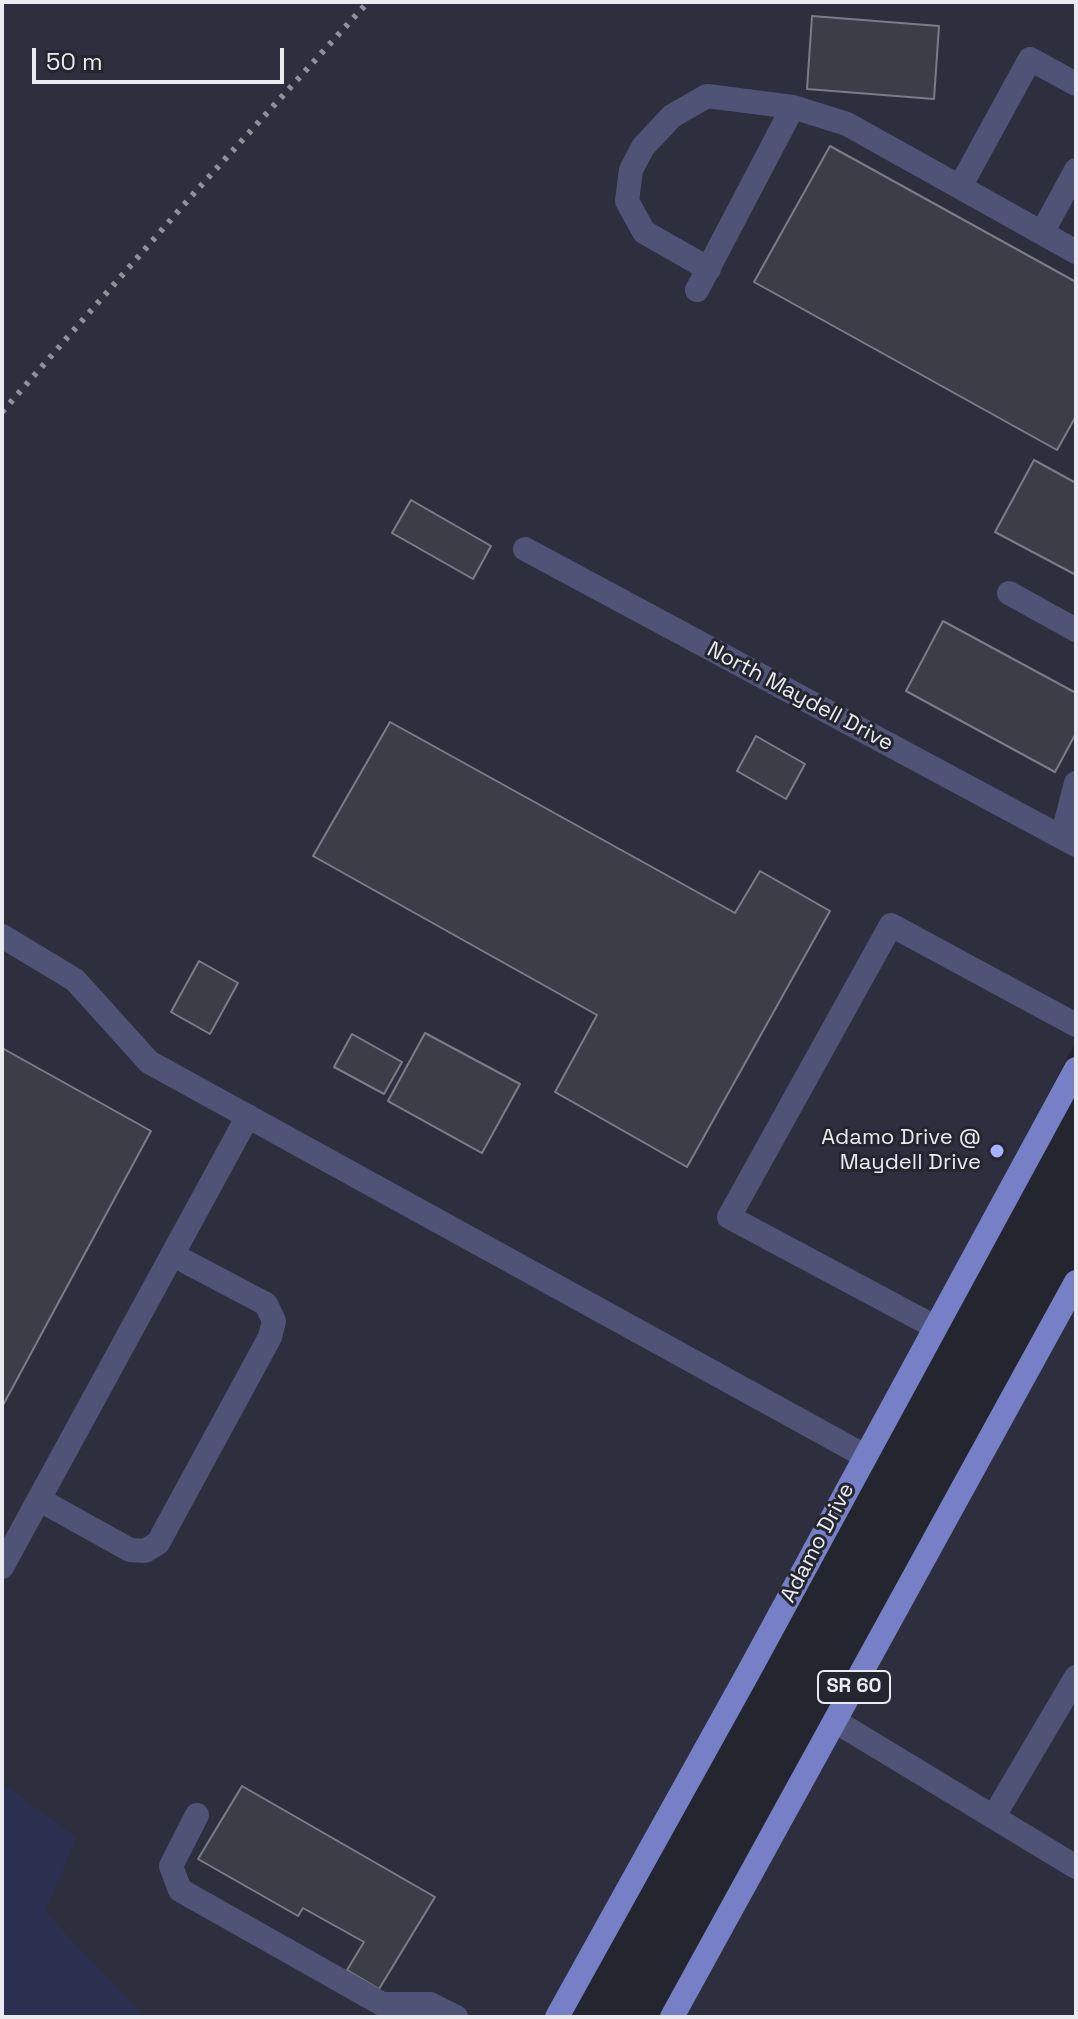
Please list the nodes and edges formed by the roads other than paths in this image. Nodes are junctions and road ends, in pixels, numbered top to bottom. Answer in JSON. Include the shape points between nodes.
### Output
{"nodes":[{"id":1,"x":1076,"y":84,"type":"edge"},
{"id":2,"x":793,"y":107,"type":"junction"},
{"id":3,"x":1076,"y":170,"type":"edge"},
{"id":4,"x":960,"y":187,"type":"junction"},
{"id":5,"x":1042,"y":233,"type":"junction"},
{"id":6,"x":1076,"y":252,"type":"edge"},
{"id":7,"x":525,"y":549,"type":"dead end"},
{"id":8,"x":1009,"y":593,"type":"dead end"},
{"id":9,"x":1076,"y":630,"type":"edge"},
{"id":10,"x":1076,"y":783,"type":"edge"},
{"id":11,"x":1069,"y":841,"type":"edge"},
{"id":12,"x":2,"y":936,"type":"edge"},
{"id":13,"x":1076,"y":1025,"type":"edge"},
{"id":14,"x":1076,"y":1069,"type":"edge"},
{"id":15,"x":248,"y":1116,"type":"junction"},
{"id":16,"x":173,"y":1255,"type":"junction"},
{"id":17,"x":1076,"y":1282,"type":"edge"},
{"id":18,"x":935,"y":1327,"type":"junction"},
{"id":19,"x":865,"y":1456,"type":"junction"},
{"id":20,"x":40,"y":1500,"type":"junction"},
{"id":21,"x":2,"y":1567,"type":"edge"},
{"id":22,"x":1076,"y":1677,"type":"edge"},
{"id":23,"x":835,"y":1721,"type":"junction"},
{"id":24,"x":197,"y":1815,"type":"dead end"},
{"id":25,"x":994,"y":1816,"type":"junction"},
{"id":26,"x":1076,"y":1867,"type":"edge"},
{"id":27,"x":456,"y":2017,"type":"edge"},
{"id":28,"x":557,"y":2017,"type":"edge"},
{"id":29,"x":672,"y":2017,"type":"edge"}],
"edges":[{"from":1,"to":4,"type":"lane","via":[[1030,59]]},
{"from":2,"to":2,"type":"lane","via":[[703,280],[644,232],[627,201],[631,170],[643,147],[672,116],[707,96]]},
{"from":2,"to":4,"type":"lane","via":[[847,124]]},
{"from":3,"to":5,"type":"lane"},
{"from":4,"to":5,"type":"lane"},
{"from":5,"to":6,"type":"lane"},
{"from":7,"to":11,"type":"lane","name":"North Maydell Drive"},
{"from":8,"to":9,"type":"lane"},
{"from":10,"to":11,"type":"lane"},
{"from":12,"to":15,"type":"lane","via":[[75,980],[149,1062]]},
{"from":13,"to":18,"type":"lane","via":[[891,925],[729,1217]]},
{"from":14,"to":18,"type":"main road","name":"Adamo Drive"},
{"from":15,"to":16,"type":"lane"},
{"from":15,"to":19,"type":"lane"},
{"from":16,"to":20,"type":"lane"},
{"from":16,"to":20,"type":"lane","via":[[266,1304],[274,1321],[270,1337],[158,1543],[145,1551],[130,1550]]},
{"from":17,"to":23,"type":"main road","number":"SR 60"},
{"from":18,"to":19,"type":"main road","name":"Adamo Drive"},
{"from":19,"to":28,"type":"main road","name":"Adamo Drive"},
{"from":20,"to":21,"type":"lane"},
{"from":22,"to":25,"type":"lane"},
{"from":23,"to":25,"type":"lane"},
{"from":23,"to":29,"type":"main road","number":"SR 60"},
{"from":24,"to":27,"type":"lane","via":[[171,1866],[180,1890],[382,2004],[430,2004]]},
{"from":25,"to":26,"type":"lane"}]}
